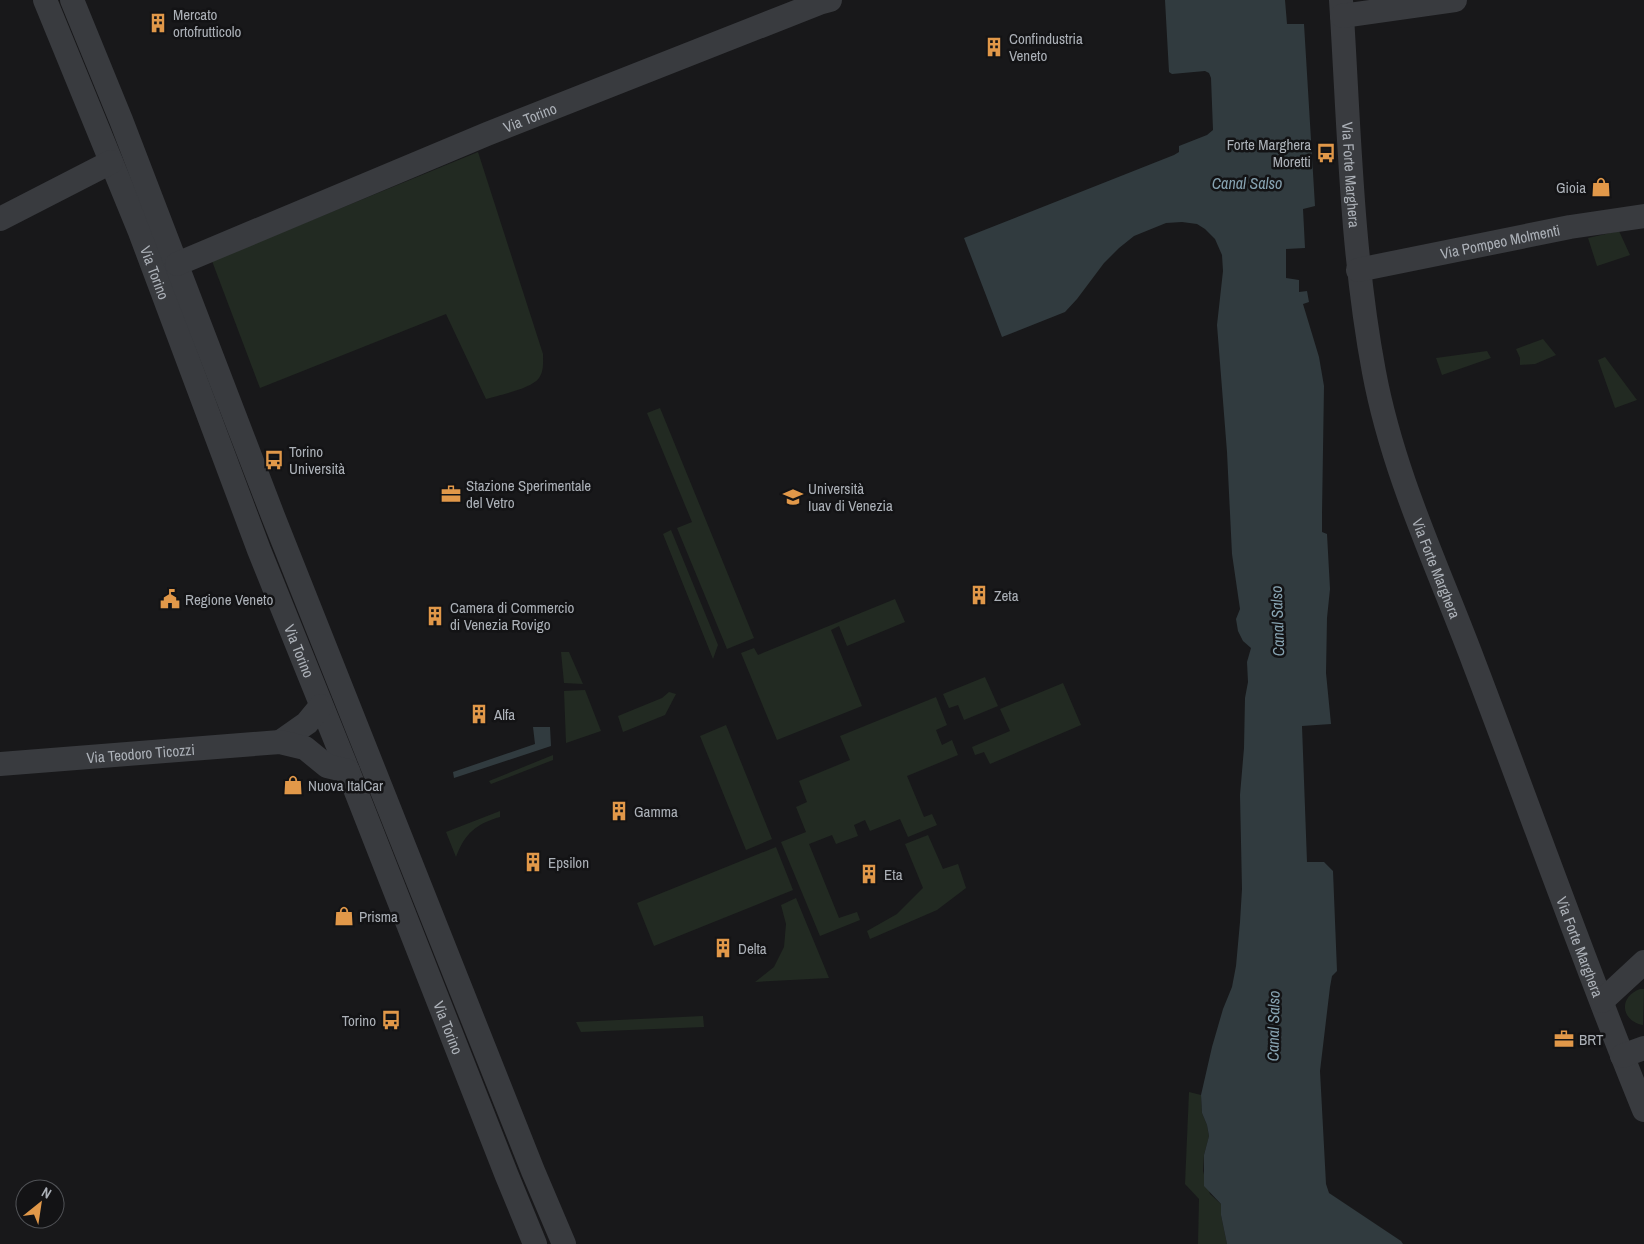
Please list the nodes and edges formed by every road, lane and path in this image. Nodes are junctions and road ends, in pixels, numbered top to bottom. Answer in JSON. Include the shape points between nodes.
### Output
{"nodes":[{"id":1,"x":45,"y":0,"type":"edge"},
{"id":2,"x":72,"y":0,"type":"edge"},
{"id":3,"x":830,"y":0,"type":"edge"},
{"id":4,"x":1455,"y":0,"type":"edge"},
{"id":5,"x":1341,"y":8,"type":"edge"},
{"id":6,"x":111,"y":162,"type":"junction"},
{"id":7,"x":1644,"y":216,"type":"edge"},
{"id":8,"x":0,"y":219,"type":"edge"},
{"id":9,"x":176,"y":264,"type":"junction"},
{"id":10,"x":1358,"y":270,"type":"junction"},
{"id":11,"x":321,"y":706,"type":"junction"},
{"id":12,"x":280,"y":742,"type":"junction"},
{"id":13,"x":0,"y":764,"type":"edge"},
{"id":14,"x":348,"y":772,"type":"junction"},
{"id":15,"x":1638,"y":973,"type":"edge"},
{"id":16,"x":1602,"y":1001,"type":"junction"},
{"id":17,"x":1644,"y":1048,"type":"edge"},
{"id":18,"x":1622,"y":1056,"type":"junction"},
{"id":19,"x":1644,"y":1110,"type":"edge"},
{"id":20,"x":535,"y":1244,"type":"edge"},
{"id":21,"x":564,"y":1244,"type":"edge"}],
"edges":[{"from":1,"to":6,"type":"street","name":"Via Torino"},
{"from":2,"to":9,"type":"street","name":"Via Torino"},
{"from":3,"to":9,"type":"street","name":"Via Torino","via":[[487,134]]},
{"from":4,"to":5,"type":"street"},
{"from":5,"to":10,"type":"street","name":"Via Forte Marghera"},
{"from":6,"to":8,"type":"street"},
{"from":6,"to":11,"type":"street","name":"Via Torino"},
{"from":7,"to":10,"type":"street","name":"Via Pompeo Molmenti","via":[[1570,227]]},
{"from":9,"to":21,"type":"street","name":"Via Torino","via":[[273,516]]},
{"from":10,"to":16,"type":"street","name":"Via Forte Marghera","via":[[1374,372],[1387,430],[1407,492]]},
{"from":11,"to":12,"type":"street","via":[[307,723]]},
{"from":11,"to":14,"type":"street","name":"Via Torino"},
{"from":12,"to":13,"type":"street","name":"Via Teodoro Ticozzi"},
{"from":12,"to":14,"type":"street","name":"Via Teodoro Ticozzi","via":[[304,748],[327,766]]},
{"from":14,"to":20,"type":"street","name":"Via Torino"},
{"from":15,"to":16,"type":"street"},
{"from":16,"to":18,"type":"street","name":"Via Forte Marghera"},
{"from":17,"to":18,"type":"street"},
{"from":18,"to":19,"type":"street","name":"Via Forte Marghera"}]}
